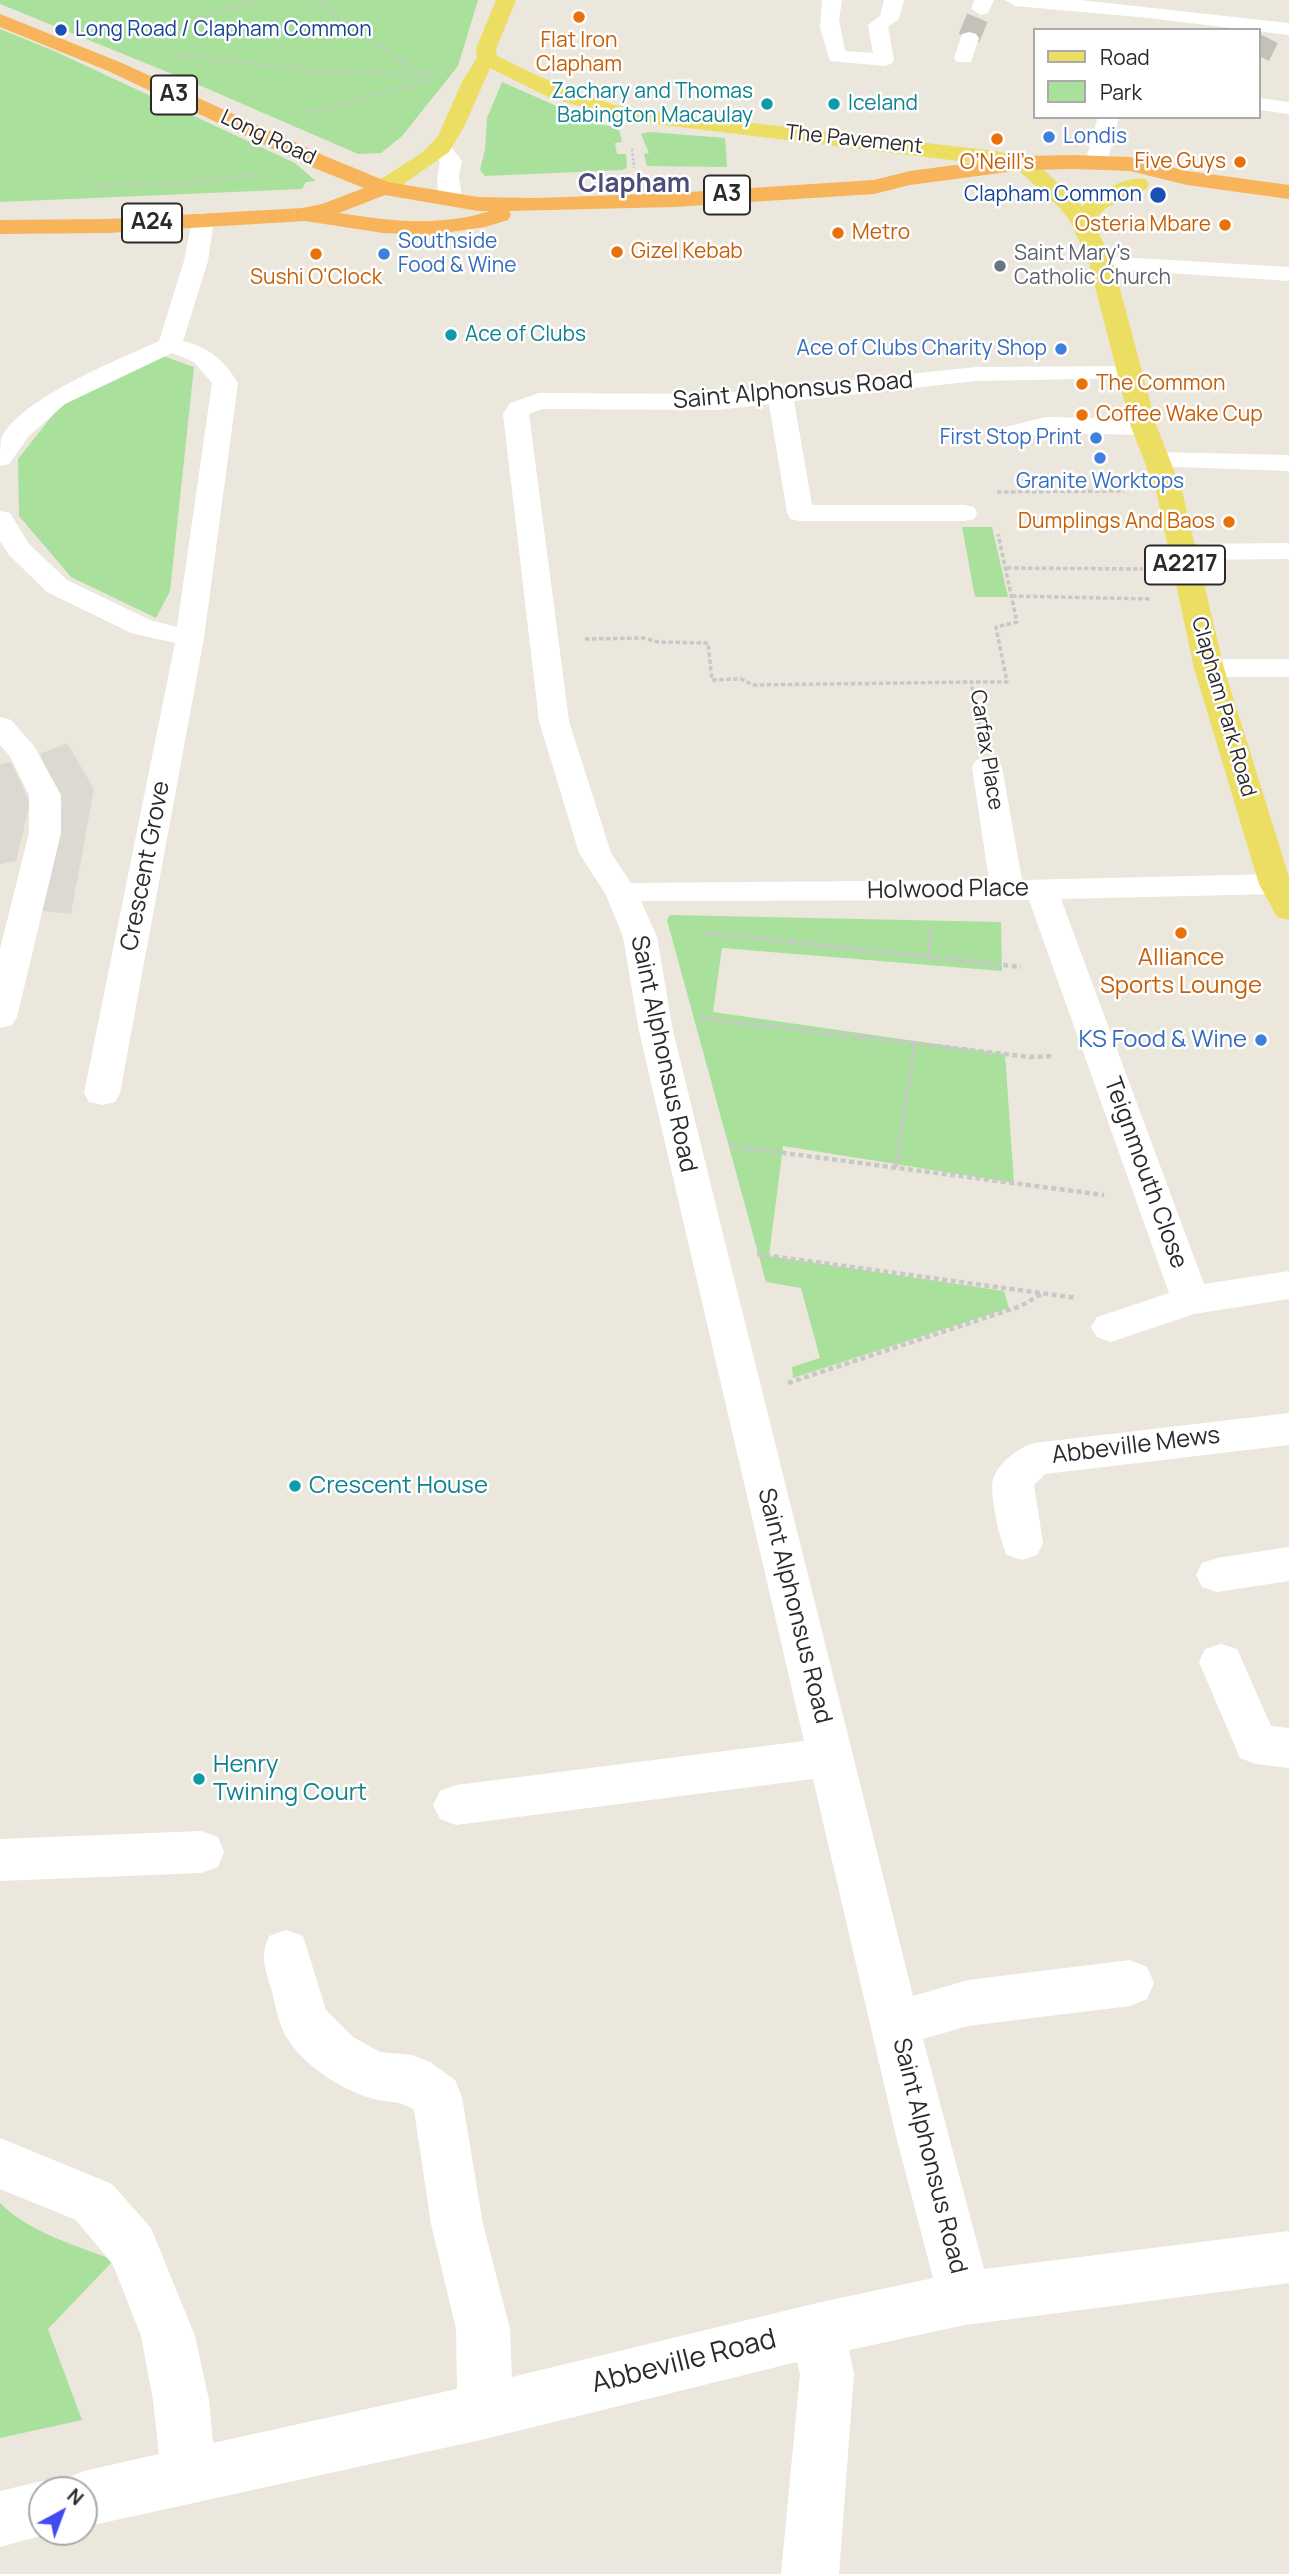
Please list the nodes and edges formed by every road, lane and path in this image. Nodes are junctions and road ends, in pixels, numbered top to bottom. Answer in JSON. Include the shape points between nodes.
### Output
{"nodes":[{"id":1,"x":258,"y":0,"type":"edge"},
{"id":2,"x":316,"y":0,"type":"edge"},
{"id":3,"x":506,"y":0,"type":"edge"},
{"id":4,"x":832,"y":0,"type":"edge"},
{"id":5,"x":878,"y":0,"type":"edge"},
{"id":6,"x":894,"y":0,"type":"edge"},
{"id":7,"x":1015,"y":0,"type":"edge"},
{"id":8,"x":1148,"y":14,"type":"edge"},
{"id":9,"x":0,"y":20,"type":"edge"},
{"id":10,"x":878,"y":25,"type":"junction"},
{"id":11,"x":1254,"y":28,"type":"edge"},
{"id":12,"x":139,"y":39,"type":"dead end"},
{"id":13,"x":169,"y":54,"type":"dead end"},
{"id":14,"x":813,"y":56,"type":"dead end"},
{"id":15,"x":837,"y":57,"type":"junction"},
{"id":16,"x":486,"y":59,"type":"junction"},
{"id":17,"x":442,"y":77,"type":"junction"},
{"id":18,"x":1261,"y":104,"type":"edge"},
{"id":19,"x":1289,"y":108,"type":"edge"},
{"id":20,"x":296,"y":115,"type":"dead end"},
{"id":21,"x":1108,"y":119,"type":"edge"},
{"id":22,"x":440,"y":148,"type":"junction"},
{"id":23,"x":1096,"y":162,"type":"junction"},
{"id":24,"x":1023,"y":163,"type":"junction"},
{"id":25,"x":264,"y":175,"type":"dead end"},
{"id":26,"x":1187,"y":178,"type":"junction"},
{"id":27,"x":1138,"y":184,"type":"junction"},
{"id":28,"x":1048,"y":185,"type":"junction"},
{"id":29,"x":89,"y":187,"type":"dead end"},
{"id":30,"x":874,"y":187,"type":"junction"},
{"id":31,"x":1013,"y":187,"type":"dead end"},
{"id":32,"x":383,"y":188,"type":"junction"},
{"id":33,"x":989,"y":189,"type":"dead end"},
{"id":34,"x":1289,"y":192,"type":"edge"},
{"id":35,"x":451,"y":200,"type":"junction"},
{"id":36,"x":536,"y":205,"type":"junction"},
{"id":37,"x":303,"y":215,"type":"junction"},
{"id":38,"x":203,"y":220,"type":"junction"},
{"id":39,"x":1081,"y":220,"type":"junction"},
{"id":40,"x":0,"y":228,"type":"edge"},
{"id":41,"x":1101,"y":263,"type":"junction"},
{"id":42,"x":1289,"y":274,"type":"edge"},
{"id":43,"x":170,"y":345,"type":"junction"},
{"id":44,"x":1128,"y":373,"type":"junction"},
{"id":45,"x":780,"y":396,"type":"junction"},
{"id":46,"x":1144,"y":428,"type":"junction"},
{"id":47,"x":1002,"y":435,"type":"dead end"},
{"id":48,"x":0,"y":458,"type":"edge"},
{"id":49,"x":1158,"y":460,"type":"junction"},
{"id":50,"x":1289,"y":463,"type":"edge"},
{"id":51,"x":1168,"y":491,"type":"junction"},
{"id":52,"x":964,"y":513,"type":"junction"},
{"id":53,"x":0,"y":519,"type":"edge"},
{"id":54,"x":1289,"y":551,"type":"edge"},
{"id":55,"x":1184,"y":560,"type":"junction"},
{"id":56,"x":1007,"y":568,"type":"junction"},
{"id":57,"x":1012,"y":596,"type":"junction"},
{"id":58,"x":1193,"y":599,"type":"junction"},
{"id":59,"x":191,"y":638,"type":"junction"},
{"id":60,"x":573,"y":639,"type":"dead end"},
{"id":61,"x":1209,"y":668,"type":"junction"},
{"id":62,"x":1289,"y":668,"type":"edge"},
{"id":63,"x":971,"y":682,"type":"junction"},
{"id":64,"x":0,"y":726,"type":"edge"},
{"id":65,"x":987,"y":767,"type":"joint"},
{"id":66,"x":1024,"y":890,"type":"junction"},
{"id":67,"x":622,"y":895,"type":"junction"},
{"id":68,"x":1282,"y":897,"type":"edge"},
{"id":69,"x":700,"y":932,"type":"dead end"},
{"id":70,"x":1072,"y":971,"type":"junction"},
{"id":71,"x":0,"y":1017,"type":"edge"},
{"id":72,"x":695,"y":1018,"type":"dead end"},
{"id":73,"x":915,"y":1043,"type":"junction"},
{"id":74,"x":1100,"y":1048,"type":"junction"},
{"id":75,"x":102,"y":1093,"type":"dead end"},
{"id":76,"x":729,"y":1146,"type":"dead end"},
{"id":77,"x":896,"y":1167,"type":"junction"},
{"id":78,"x":1155,"y":1202,"type":"junction"},
{"id":79,"x":751,"y":1253,"type":"dead end"},
{"id":80,"x":1289,"y":1284,"type":"edge"},
{"id":81,"x":1044,"y":1293,"type":"junction"},
{"id":82,"x":1191,"y":1300,"type":"junction"},
{"id":83,"x":1111,"y":1327,"type":"joint"},
{"id":84,"x":785,"y":1384,"type":"dead end"},
{"id":85,"x":1289,"y":1429,"type":"edge"},
{"id":86,"x":1022,"y":1543,"type":"dead end"},
{"id":87,"x":1289,"y":1564,"type":"edge"},
{"id":88,"x":1217,"y":1575,"type":"dead end"},
{"id":89,"x":1222,"y":1662,"type":"dead end"},
{"id":90,"x":1289,"y":1748,"type":"edge"},
{"id":91,"x":830,"y":1757,"type":"junction"},
{"id":92,"x":456,"y":1805,"type":"dead end"},
{"id":93,"x":201,"y":1852,"type":"dead end"},
{"id":94,"x":0,"y":1860,"type":"edge"},
{"id":95,"x":286,"y":1952,"type":"dead end"},
{"id":96,"x":1130,"y":1983,"type":"dead end"},
{"id":97,"x":895,"y":2024,"type":"junction"},
{"id":98,"x":0,"y":2163,"type":"edge"},
{"id":99,"x":1289,"y":2257,"type":"edge"},
{"id":100,"x":965,"y":2298,"type":"junction"},
{"id":101,"x":817,"y":2330,"type":"junction"},
{"id":102,"x":485,"y":2411,"type":"junction"},
{"id":103,"x":189,"y":2474,"type":"junction"},
{"id":104,"x":98,"y":2496,"type":"edge"},
{"id":105,"x":28,"y":2512,"type":"edge"},
{"id":106,"x":0,"y":2519,"type":"edge"},
{"id":107,"x":810,"y":2574,"type":"edge"}],
"edges":[{"from":1,"to":12,"type":"path"},
{"from":2,"to":17,"type":"path","via":[[413,69]]},
{"from":3,"to":16,"type":"main road"},
{"from":4,"to":15,"type":"street","via":[[829,6]]},
{"from":5,"to":10,"type":"street","via":[[872,18]]},
{"from":6,"to":10,"type":"street","via":[[889,19]]},
{"from":7,"to":8,"type":"street"},
{"from":8,"to":11,"type":"street"},
{"from":9,"to":32,"type":"highway","name":"Long Road","number":"A3"},
{"from":10,"to":15,"type":"street","via":[[878,59]]},
{"from":13,"to":17,"type":"path","via":[[312,71]]},
{"from":14,"to":15,"type":"street"},
{"from":16,"to":22,"type":"main road","via":[[474,72],[455,124]]},
{"from":16,"to":24,"type":"main road","name":"The Pavement","via":[[555,93],[630,115],[938,148]]},
{"from":17,"to":20,"type":"path"},
{"from":18,"to":19,"type":"street"},
{"from":21,"to":23,"type":"street"},
{"from":22,"to":32,"type":"main road"},
{"from":22,"to":35,"type":"street","via":[[450,161]]},
{"from":23,"to":24,"type":"highway","number":"A3"},
{"from":23,"to":26,"type":"highway","number":"A3","via":[[1129,164]]},
{"from":24,"to":28,"type":"main road","name":"Clapham Park Road","number":"A2217"},
{"from":24,"to":30,"type":"highway","number":"A3"},
{"from":25,"to":29,"type":"path"},
{"from":26,"to":27,"type":"highway","number":"A3"},
{"from":26,"to":34,"type":"highway","number":"A3"},
{"from":27,"to":28,"type":"highway","number":"A3"},
{"from":27,"to":39,"type":"main road","via":[[1098,203]]},
{"from":28,"to":31,"type":"highway","number":"A3"},
{"from":28,"to":39,"type":"main road","name":"Clapham Park Road","number":"A2217"},
{"from":30,"to":33,"type":"highway","number":"A3","via":[[929,194]]},
{"from":30,"to":36,"type":"highway","number":"A3"},
{"from":32,"to":35,"type":"highway","number":"A3"},
{"from":32,"to":37,"type":"highway","number":"A24"},
{"from":35,"to":36,"type":"highway","number":"A3"},
{"from":36,"to":37,"type":"highway","number":"A24","via":[[484,221],[431,229],[357,225]]},
{"from":37,"to":38,"type":"highway","number":"A24"},
{"from":38,"to":40,"type":"highway","number":"A24"},
{"from":38,"to":43,"type":"street","via":[[196,261]]},
{"from":39,"to":41,"type":"main road","name":"Clapham Park Road","number":"A2217"},
{"from":41,"to":42,"type":"street"},
{"from":41,"to":44,"type":"main road","name":"Clapham Park Road","number":"A2217"},
{"from":43,"to":48,"type":"street","via":[[56,399],[20,431]]},
{"from":43,"to":59,"type":"street","name":"Crescent Grove","via":[[200,353],[215,365],[225,383]]},
{"from":44,"to":45,"type":"street","name":"Saint Alphonsus Road","via":[[976,374]]},
{"from":44,"to":46,"type":"main road","name":"Clapham Park Road","number":"A2217"},
{"from":45,"to":52,"type":"street","via":[[800,513]]},
{"from":45,"to":67,"type":"street","name":"Saint Alphonsus Road","via":[[718,402],[539,401],[519,408],[516,414],[554,721],[595,853]]},
{"from":46,"to":47,"type":"street","via":[[1046,425]]},
{"from":46,"to":49,"type":"main road","name":"Clapham Park Road","number":"A2217"},
{"from":49,"to":50,"type":"street"},
{"from":49,"to":51,"type":"main road","name":"Clapham Park Road","number":"A2217"},
{"from":51,"to":52,"type":"path","via":[[980,492]]},
{"from":51,"to":55,"type":"main road","name":"Clapham Park Road","number":"A2217"},
{"from":52,"to":56,"type":"path","name":"Carfax Place","via":[[995,524]]},
{"from":53,"to":59,"type":"street","via":[[19,549],[57,586],[141,626]]},
{"from":54,"to":55,"type":"street"},
{"from":55,"to":56,"type":"path"},
{"from":55,"to":58,"type":"main road","name":"Clapham Park Road","number":"A2217"},
{"from":56,"to":57,"type":"path","name":"Carfax Place"},
{"from":57,"to":58,"type":"path"},
{"from":57,"to":63,"type":"path","name":"Carfax Place","via":[[1017,622],[996,627],[1007,682]]},
{"from":58,"to":61,"type":"main road","name":"Clapham Park Road","number":"A2217"},
{"from":59,"to":75,"type":"street","name":"Crescent Grove"},
{"from":60,"to":63,"type":"path","via":[[708,643],[712,680],[741,679],[753,685]]},
{"from":61,"to":62,"type":"street"},
{"from":61,"to":68,"type":"main road","name":"Clapham Park Road","number":"A2217"},
{"from":63,"to":65,"type":"path","name":"Carfax Place"},
{"from":64,"to":71,"type":"street","via":[[23,752],[45,795],[45,833]]},
{"from":65,"to":66,"type":"street","name":"Carfax Place"},
{"from":66,"to":67,"type":"street","name":"Holwood Place","via":[[641,891]]},
{"from":66,"to":68,"type":"street","name":"Holwood Place"},
{"from":66,"to":70,"type":"street","name":"Teignmouth Close"},
{"from":67,"to":91,"type":"street","name":"Saint Alphonsus Road","via":[[640,937],[662,1059]]},
{"from":69,"to":70,"type":"path"},
{"from":70,"to":74,"type":"street","name":"Teignmouth Close"},
{"from":72,"to":73,"type":"path"},
{"from":73,"to":74,"type":"path","via":[[1030,1057]]},
{"from":73,"to":77,"type":"path"},
{"from":74,"to":78,"type":"street","name":"Teignmouth Close"},
{"from":76,"to":77,"type":"path"},
{"from":77,"to":78,"type":"path"},
{"from":78,"to":82,"type":"street","name":"Teignmouth Close"},
{"from":79,"to":81,"type":"path"},
{"from":80,"to":82,"type":"street","name":"Teignmouth Close"},
{"from":81,"to":83,"type":"path","via":[[1081,1299]]},
{"from":81,"to":84,"type":"path","via":[[1021,1306]]},
{"from":82,"to":83,"type":"street","name":"Teignmouth Close"},
{"from":85,"to":86,"type":"street","name":"Abbeville Mews","via":[[1034,1459],[1013,1481]]},
{"from":87,"to":88,"type":"street"},
{"from":89,"to":90,"type":"street","via":[[1256,1744]]},
{"from":91,"to":92,"type":"street"},
{"from":91,"to":97,"type":"street","name":"Saint Alphonsus Road"},
{"from":93,"to":94,"type":"street"},
{"from":95,"to":102,"type":"street","via":[[305,2023],[335,2054],[374,2075],[412,2080],[437,2097],[457,2224],[483,2329]]},
{"from":96,"to":97,"type":"street","via":[[968,2004]]},
{"from":97,"to":100,"type":"street","name":"Saint Alphonsus Road"},
{"from":98,"to":103,"type":"street","via":[[94,2202],[132,2247],[168,2336]]},
{"from":99,"to":100,"type":"street","name":"Abbeville Road"},
{"from":100,"to":101,"type":"street","name":"Abbeville Road"},
{"from":101,"to":102,"type":"street","name":"Abbeville Road"},
{"from":101,"to":107,"type":"street","via":[[827,2374]]},
{"from":102,"to":103,"type":"street","name":"Abbeville Road"},
{"from":103,"to":104,"type":"street","name":"Abbeville Road"},
{"from":105,"to":106,"type":"street"}]}
